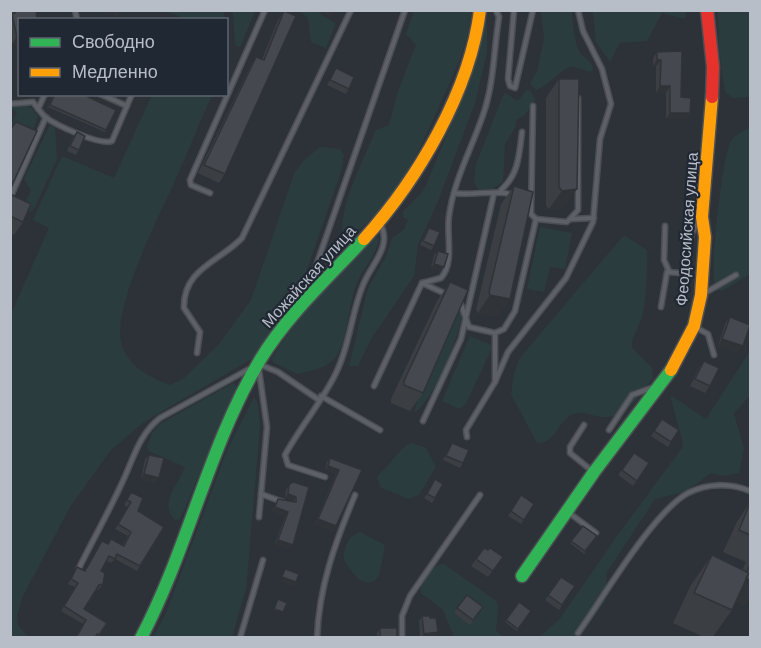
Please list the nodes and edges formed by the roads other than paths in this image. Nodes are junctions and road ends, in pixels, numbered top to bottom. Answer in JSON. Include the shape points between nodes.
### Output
{"nodes":[{"id":1,"x":265,"y":10,"type":"edge"},
{"id":2,"x":351,"y":10,"type":"edge"},
{"id":3,"x":405,"y":10,"type":"edge"},
{"id":4,"x":480,"y":10,"type":"edge"},
{"id":5,"x":496,"y":10,"type":"edge"},
{"id":6,"x":514,"y":10,"type":"edge"},
{"id":7,"x":533,"y":10,"type":"edge"},
{"id":8,"x":578,"y":10,"type":"edge"},
{"id":9,"x":707,"y":10,"type":"edge"},
{"id":10,"x":574,"y":89,"type":"edge"},
{"id":11,"x":228,"y":94,"type":"edge"},
{"id":12,"x":44,"y":96,"type":"edge"},
{"id":13,"x":104,"y":96,"type":"edge"},
{"id":14,"x":131,"y":96,"type":"edge"},
{"id":15,"x":227,"y":96,"type":"edge"},
{"id":16,"x":10,"y":104,"type":"edge"},
{"id":17,"x":127,"y":106,"type":"junction"},
{"id":18,"x":533,"y":106,"type":"dead end"},
{"id":19,"x":38,"y":109,"type":"junction"},
{"id":20,"x":46,"y":117,"type":"junction"},
{"id":21,"x":522,"y":132,"type":"dead end"},
{"id":22,"x":501,"y":191,"type":"junction"},
{"id":23,"x":494,"y":192,"type":"junction"},
{"id":24,"x":210,"y":193,"type":"dead end"},
{"id":25,"x":454,"y":194,"type":"junction"},
{"id":26,"x":10,"y":198,"type":"edge"},
{"id":27,"x":531,"y":214,"type":"junction"},
{"id":28,"x":702,"y":217,"type":"junction"},
{"id":29,"x":594,"y":218,"type":"junction"},
{"id":30,"x":536,"y":219,"type":"junction"},
{"id":31,"x":572,"y":219,"type":"junction"},
{"id":32,"x":380,"y":221,"type":"junction"},
{"id":33,"x":665,"y":226,"type":"dead end"},
{"id":34,"x":669,"y":271,"type":"junction"},
{"id":35,"x":736,"y":275,"type":"dead end"},
{"id":36,"x":422,"y":283,"type":"junction"},
{"id":37,"x":701,"y":295,"type":"junction"},
{"id":38,"x":451,"y":296,"type":"edge"},
{"id":39,"x":459,"y":299,"type":"edge"},
{"id":40,"x":303,"y":304,"type":"junction"},
{"id":41,"x":661,"y":307,"type":"dead end"},
{"id":42,"x":466,"y":318,"type":"junction"},
{"id":43,"x":694,"y":326,"type":"junction"},
{"id":44,"x":495,"y":333,"type":"junction"},
{"id":45,"x":197,"y":353,"type":"dead end"},
{"id":46,"x":714,"y":355,"type":"dead end"},
{"id":47,"x":258,"y":364,"type":"junction"},
{"id":48,"x":495,"y":382,"type":"junction"},
{"id":49,"x":662,"y":385,"type":"junction"},
{"id":50,"x":374,"y":386,"type":"dead end"},
{"id":51,"x":320,"y":398,"type":"junction"},
{"id":52,"x":423,"y":421,"type":"dead end"},
{"id":53,"x":584,"y":424,"type":"dead end"},
{"id":54,"x":380,"y":430,"type":"dead end"},
{"id":55,"x":609,"y":430,"type":"dead end"},
{"id":56,"x":467,"y":437,"type":"dead end"},
{"id":57,"x":264,"y":456,"type":"junction"},
{"id":58,"x":271,"y":461,"type":"dead end"},
{"id":59,"x":594,"y":472,"type":"junction"},
{"id":60,"x":325,"y":477,"type":"dead end"},
{"id":61,"x":750,"y":491,"type":"edge"},
{"id":62,"x":261,"y":494,"type":"junction"},
{"id":63,"x":355,"y":495,"type":"edge"},
{"id":64,"x":480,"y":495,"type":"dead end"},
{"id":65,"x":290,"y":504,"type":"edge"},
{"id":66,"x":567,"y":512,"type":"junction"},
{"id":67,"x":259,"y":517,"type":"dead end"},
{"id":68,"x":596,"y":533,"type":"edge"},
{"id":69,"x":263,"y":560,"type":"dead end"},
{"id":70,"x":79,"y":568,"type":"edge"},
{"id":71,"x":522,"y":576,"type":"dead end"},
{"id":72,"x":578,"y":633,"type":"dead end"},
{"id":73,"x":141,"y":638,"type":"edge"},
{"id":74,"x":240,"y":638,"type":"edge"},
{"id":75,"x":317,"y":638,"type":"edge"},
{"id":76,"x":402,"y":638,"type":"edge"}],
"edges":[{"from":1,"to":11,"type":"lane"},
{"from":2,"to":45,"type":"lane","via":[[242,238],[194,274],[187,287],[184,308],[200,332]]},
{"from":3,"to":40,"type":"lane"},
{"from":4,"to":32,"type":"main road","name":"Можайская улица","via":[[472,55],[449,108],[418,170]]},
{"from":5,"to":25,"type":"lane","via":[[499,17],[491,87]]},
{"from":6,"to":7,"type":"lane","via":[[508,79],[515,88]]},
{"from":8,"to":29,"type":"lane","via":[[583,31],[602,69],[611,104],[600,140]]},
{"from":9,"to":28,"type":"main road","name":"Феодосийская улица","via":[[713,67]]},
{"from":10,"to":31,"type":"lane","via":[[579,101],[579,206]]},
{"from":12,"to":19,"type":"lane"},
{"from":13,"to":17,"type":"lane"},
{"from":14,"to":17,"type":"lane"},
{"from":15,"to":24,"type":"lane","via":[[190,180],[191,185]]},
{"from":16,"to":19,"type":"lane","via":[[33,102]]},
{"from":17,"to":20,"type":"lane","via":[[112,141],[106,143]]},
{"from":18,"to":27,"type":"lane"},
{"from":19,"to":20,"type":"lane"},
{"from":20,"to":26,"type":"lane"},
{"from":21,"to":22,"type":"lane","via":[[518,166]]},
{"from":22,"to":23,"type":"lane"},
{"from":22,"to":27,"type":"lane","via":[[512,195]]},
{"from":23,"to":25,"type":"lane"},
{"from":23,"to":42,"type":"lane"},
{"from":25,"to":36,"type":"lane","via":[[449,217],[450,251],[444,274]]},
{"from":27,"to":30,"type":"lane"},
{"from":28,"to":34,"type":"lane","via":[[692,233],[684,271]]},
{"from":28,"to":37,"type":"main road","name":"Феодосийская улица","via":[[705,237]]},
{"from":29,"to":31,"type":"lane"},
{"from":29,"to":48,"type":"lane","via":[[566,278],[508,352]]},
{"from":30,"to":31,"type":"lane","via":[[557,223]]},
{"from":30,"to":44,"type":"lane","via":[[515,311],[504,329]]},
{"from":32,"to":40,"type":"main road","name":"Можайская улица"},
{"from":32,"to":51,"type":"lane","via":[[384,231],[380,257],[363,285],[344,355]]},
{"from":33,"to":34,"type":"lane","via":[[664,260]]},
{"from":34,"to":41,"type":"lane"},
{"from":35,"to":37,"type":"lane"},
{"from":36,"to":38,"type":"lane"},
{"from":36,"to":50,"type":"lane"},
{"from":37,"to":43,"type":"main road","name":"Феодосийская улица"},
{"from":39,"to":42,"type":"lane"},
{"from":40,"to":47,"type":"main road","name":"Можайская улица"},
{"from":42,"to":44,"type":"lane","via":[[469,327]]},
{"from":42,"to":52,"type":"lane","via":[[461,339]]},
{"from":43,"to":46,"type":"lane","via":[[708,334]]},
{"from":43,"to":49,"type":"main road","name":"Феодосийская улица"},
{"from":44,"to":48,"type":"lane"},
{"from":47,"to":51,"type":"lane"},
{"from":47,"to":57,"type":"lane","via":[[266,410]]},
{"from":47,"to":70,"type":"lane","via":[[149,427]]},
{"from":47,"to":73,"type":"main road","name":"Можайская улица","via":[[220,445],[157,610]]},
{"from":48,"to":56,"type":"lane","via":[[466,430]]},
{"from":49,"to":55,"type":"lane","via":[[632,395]]},
{"from":49,"to":59,"type":"main road","name":"Феодосийская улица"},
{"from":51,"to":54,"type":"lane"},
{"from":51,"to":60,"type":"lane","via":[[284,459],[288,465]]},
{"from":53,"to":59,"type":"lane","via":[[570,453]]},
{"from":57,"to":58,"type":"lane"},
{"from":57,"to":62,"type":"lane"},
{"from":59,"to":66,"type":"main road","name":"Феодосийская улица"},
{"from":61,"to":72,"type":"lane","via":[[724,484],[688,493],[659,517]]},
{"from":62,"to":65,"type":"lane"},
{"from":62,"to":67,"type":"lane"},
{"from":63,"to":75,"type":"lane","via":[[329,560],[319,603]]},
{"from":64,"to":76,"type":"lane","via":[[440,555],[419,578],[402,616]]},
{"from":66,"to":68,"type":"lane"},
{"from":66,"to":71,"type":"main road","name":"Феодосийская улица"},
{"from":69,"to":74,"type":"lane"}]}
